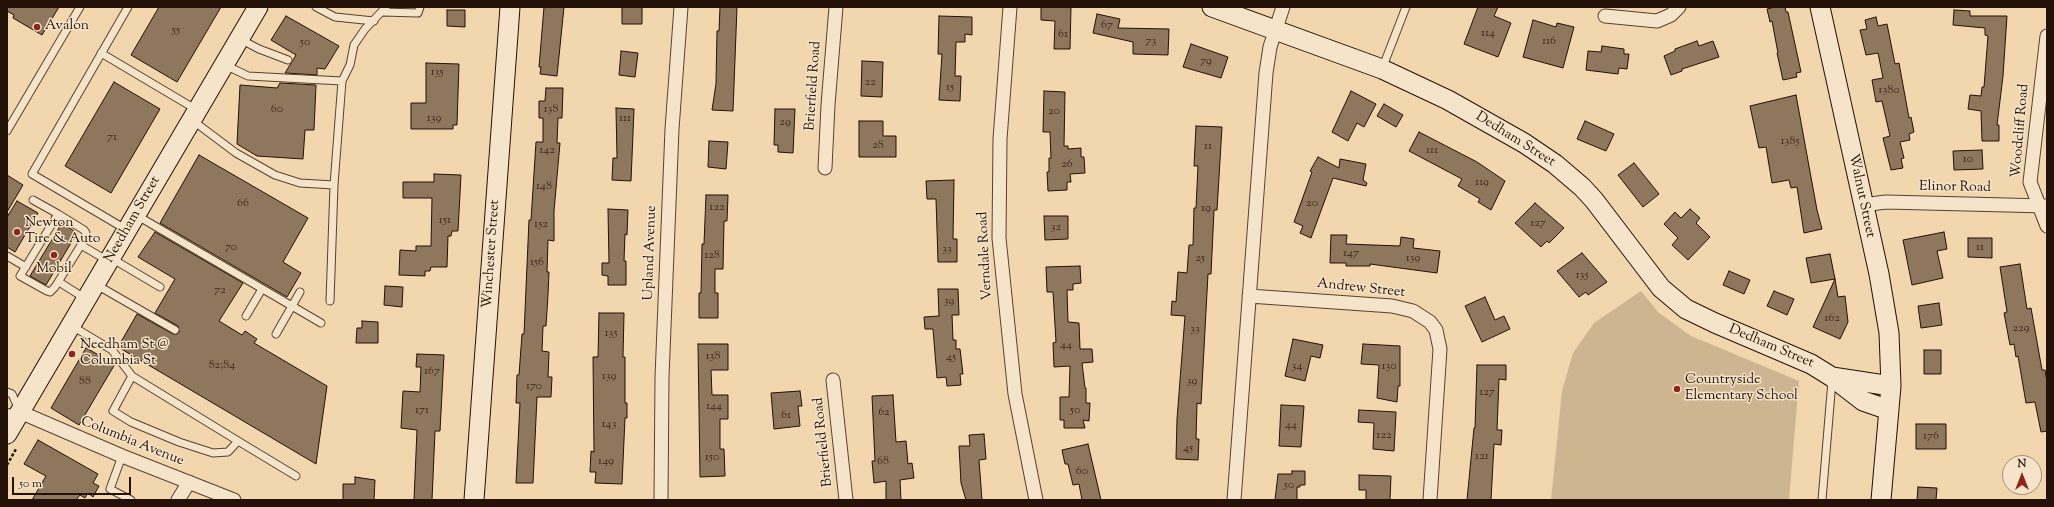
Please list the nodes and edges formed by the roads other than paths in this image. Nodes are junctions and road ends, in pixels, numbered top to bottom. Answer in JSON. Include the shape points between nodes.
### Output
{"nodes":[{"id":1,"x":80,"y":7,"type":"edge"},
{"id":2,"x":128,"y":7,"type":"edge"},
{"id":3,"x":258,"y":7,"type":"edge"},
{"id":4,"x":316,"y":7,"type":"edge"},
{"id":5,"x":420,"y":7,"type":"edge"},
{"id":6,"x":510,"y":7,"type":"edge"},
{"id":7,"x":681,"y":7,"type":"edge"},
{"id":8,"x":836,"y":7,"type":"edge"},
{"id":9,"x":1010,"y":7,"type":"edge"},
{"id":10,"x":1212,"y":7,"type":"edge"},
{"id":11,"x":1283,"y":7,"type":"edge"},
{"id":12,"x":1406,"y":7,"type":"edge"},
{"id":13,"x":1679,"y":7,"type":"edge"},
{"id":14,"x":1820,"y":7,"type":"edge"},
{"id":15,"x":384,"y":10,"type":"edge"},
{"id":16,"x":1605,"y":16,"type":"dead end"},
{"id":17,"x":374,"y":21,"type":"junction"},
{"id":18,"x":1275,"y":30,"type":"junction"},
{"id":19,"x":2047,"y":36,"type":"edge"},
{"id":20,"x":239,"y":39,"type":"junction"},
{"id":21,"x":101,"y":53,"type":"junction"},
{"id":22,"x":288,"y":60,"type":"dead end"},
{"id":23,"x":224,"y":65,"type":"junction"},
{"id":24,"x":1382,"y":69,"type":"junction"},
{"id":25,"x":342,"y":81,"type":"junction"},
{"id":26,"x":195,"y":115,"type":"junction"},
{"id":27,"x":7,"y":131,"type":"edge"},
{"id":28,"x":825,"y":168,"type":"dead end"},
{"id":29,"x":334,"y":185,"type":"junction"},
{"id":30,"x":33,"y":200,"type":"dead end"},
{"id":31,"x":1863,"y":206,"type":"junction"},
{"id":32,"x":2043,"y":206,"type":"edge"},
{"id":33,"x":58,"y":214,"type":"junction"},
{"id":34,"x":131,"y":222,"type":"junction"},
{"id":35,"x":2047,"y":226,"type":"edge"},
{"id":36,"x":81,"y":245,"type":"junction"},
{"id":37,"x":7,"y":256,"type":"edge"},
{"id":38,"x":110,"y":260,"type":"junction"},
{"id":39,"x":26,"y":267,"type":"junction"},
{"id":40,"x":59,"y":282,"type":"junction"},
{"id":41,"x":160,"y":287,"type":"dead end"},
{"id":42,"x":262,"y":288,"type":"junction"},
{"id":43,"x":91,"y":292,"type":"junction"},
{"id":44,"x":300,"y":292,"type":"dead end"},
{"id":45,"x":1249,"y":296,"type":"junction"},
{"id":46,"x":330,"y":301,"type":"dead end"},
{"id":47,"x":292,"y":306,"type":"junction"},
{"id":48,"x":246,"y":316,"type":"dead end"},
{"id":49,"x":321,"y":323,"type":"dead end"},
{"id":50,"x":71,"y":325,"type":"junction"},
{"id":51,"x":175,"y":330,"type":"dead end"},
{"id":52,"x":276,"y":334,"type":"dead end"},
{"id":53,"x":132,"y":376,"type":"junction"},
{"id":54,"x":1832,"y":377,"type":"junction"},
{"id":55,"x":833,"y":380,"type":"dead end"},
{"id":56,"x":1891,"y":386,"type":"junction"},
{"id":57,"x":7,"y":392,"type":"edge"},
{"id":58,"x":1889,"y":410,"type":"junction"},
{"id":59,"x":13,"y":413,"type":"edge"},
{"id":60,"x":7,"y":434,"type":"edge"},
{"id":61,"x":238,"y":441,"type":"junction"},
{"id":62,"x":122,"y":456,"type":"junction"},
{"id":63,"x":296,"y":476,"type":"dead end"},
{"id":64,"x":189,"y":482,"type":"junction"},
{"id":65,"x":131,"y":500,"type":"edge"},
{"id":66,"x":178,"y":500,"type":"edge"},
{"id":67,"x":234,"y":500,"type":"edge"},
{"id":68,"x":474,"y":500,"type":"edge"},
{"id":69,"x":661,"y":500,"type":"edge"},
{"id":70,"x":846,"y":500,"type":"edge"},
{"id":71,"x":1036,"y":500,"type":"edge"},
{"id":72,"x":1234,"y":500,"type":"edge"},
{"id":73,"x":1430,"y":500,"type":"edge"},
{"id":74,"x":1822,"y":500,"type":"edge"},
{"id":75,"x":1881,"y":500,"type":"edge"}],
"edges":[{"from":1,"to":27,"type":"lane"},
{"from":2,"to":21,"type":"lane"},
{"from":3,"to":20,"type":"main road","name":"Needham Street"},
{"from":4,"to":17,"type":"lane","via":[[335,17]]},
{"from":5,"to":15,"type":"lane","via":[[418,13]]},
{"from":6,"to":68,"type":"main road","name":"Winchester Street"},
{"from":7,"to":69,"type":"street","name":"Upland Avenue","via":[[672,128],[664,323]]},
{"from":8,"to":28,"type":"street","name":"Brierfield Road"},
{"from":9,"to":71,"type":"street","name":"Verndale Road","via":[[1000,133],[999,238],[1015,394]]},
{"from":10,"to":18,"type":"main road","name":"Dedham Street"},
{"from":11,"to":18,"type":"street"},
{"from":12,"to":24,"type":"lane"},
{"from":13,"to":16,"type":"street","via":[[1671,15],[1657,21]]},
{"from":14,"to":31,"type":"main road","name":"Walnut Street"},
{"from":15,"to":17,"type":"lane"},
{"from":17,"to":25,"type":"lane","via":[[354,45],[350,65]]},
{"from":18,"to":24,"type":"main road","name":"Dedham Street"},
{"from":18,"to":45,"type":"street","via":[[1266,73]]},
{"from":19,"to":32,"type":"street","name":"Woodcliff Road","via":[[2030,182]]},
{"from":20,"to":22,"type":"lane"},
{"from":20,"to":23,"type":"main road","name":"Needham Street"},
{"from":21,"to":26,"type":"lane"},
{"from":21,"to":34,"type":"lane","via":[[32,174]]},
{"from":23,"to":25,"type":"lane","via":[[248,76]]},
{"from":23,"to":26,"type":"main road","name":"Needham Street"},
{"from":24,"to":54,"type":"main road","name":"Dedham Street","via":[[1448,100],[1556,164],[1582,186],[1661,288],[1686,309],[1799,358]]},
{"from":25,"to":29,"type":"lane"},
{"from":26,"to":29,"type":"lane","via":[[236,152],[274,175],[300,183]]},
{"from":26,"to":34,"type":"main road","name":"Needham Street"},
{"from":29,"to":46,"type":"lane"},
{"from":30,"to":33,"type":"lane"},
{"from":31,"to":32,"type":"street","name":"Elinor Road","via":[[1886,202]]},
{"from":31,"to":56,"type":"main road","name":"Walnut Street","via":[[1886,313],[1891,351]]},
{"from":32,"to":35,"type":"street","name":"Woodcliff Road"},
{"from":33,"to":36,"type":"lane","via":[[85,231],[86,235]]},
{"from":33,"to":39,"type":"lane"},
{"from":34,"to":38,"type":"main road","name":"Needham Street"},
{"from":34,"to":42,"type":"lane"},
{"from":36,"to":38,"type":"lane"},
{"from":36,"to":40,"type":"lane"},
{"from":37,"to":39,"type":"lane"},
{"from":38,"to":41,"type":"lane"},
{"from":38,"to":43,"type":"main road","name":"Needham Street"},
{"from":39,"to":40,"type":"lane","via":[[20,276],[43,290],[50,292]]},
{"from":40,"to":43,"type":"lane"},
{"from":42,"to":47,"type":"lane"},
{"from":42,"to":48,"type":"lane"},
{"from":43,"to":50,"type":"main road","name":"Needham Street"},
{"from":43,"to":51,"type":"lane"},
{"from":44,"to":47,"type":"lane"},
{"from":45,"to":72,"type":"street"},
{"from":45,"to":73,"type":"street","name":"Andrew Street","via":[[1392,306],[1413,311],[1430,322],[1436,330],[1440,349]]},
{"from":47,"to":49,"type":"lane"},
{"from":47,"to":52,"type":"lane"},
{"from":50,"to":53,"type":"lane","via":[[112,350]]},
{"from":50,"to":59,"type":"main road","name":"Needham Street"},
{"from":53,"to":61,"type":"lane"},
{"from":53,"to":61,"type":"lane","via":[[113,411],[131,422],[213,453],[228,452]]},
{"from":54,"to":56,"type":"main road","name":"Dedham Street"},
{"from":54,"to":58,"type":"main road","name":"Dedham Street","via":[[1863,401]]},
{"from":54,"to":74,"type":"lane"},
{"from":55,"to":70,"type":"street","name":"Brierfield Road"},
{"from":56,"to":58,"type":"main road"},
{"from":57,"to":59,"type":"lane","via":[[12,394]]},
{"from":58,"to":75,"type":"main road"},
{"from":59,"to":60,"type":"main road","name":"Needham Street"},
{"from":59,"to":62,"type":"street","name":"Columbia Avenue"},
{"from":61,"to":63,"type":"lane"},
{"from":62,"to":64,"type":"street","name":"Columbia Avenue"},
{"from":62,"to":65,"type":"lane","via":[[110,489]]},
{"from":64,"to":66,"type":"street"},
{"from":64,"to":67,"type":"street","name":"Columbia Avenue"}]}
